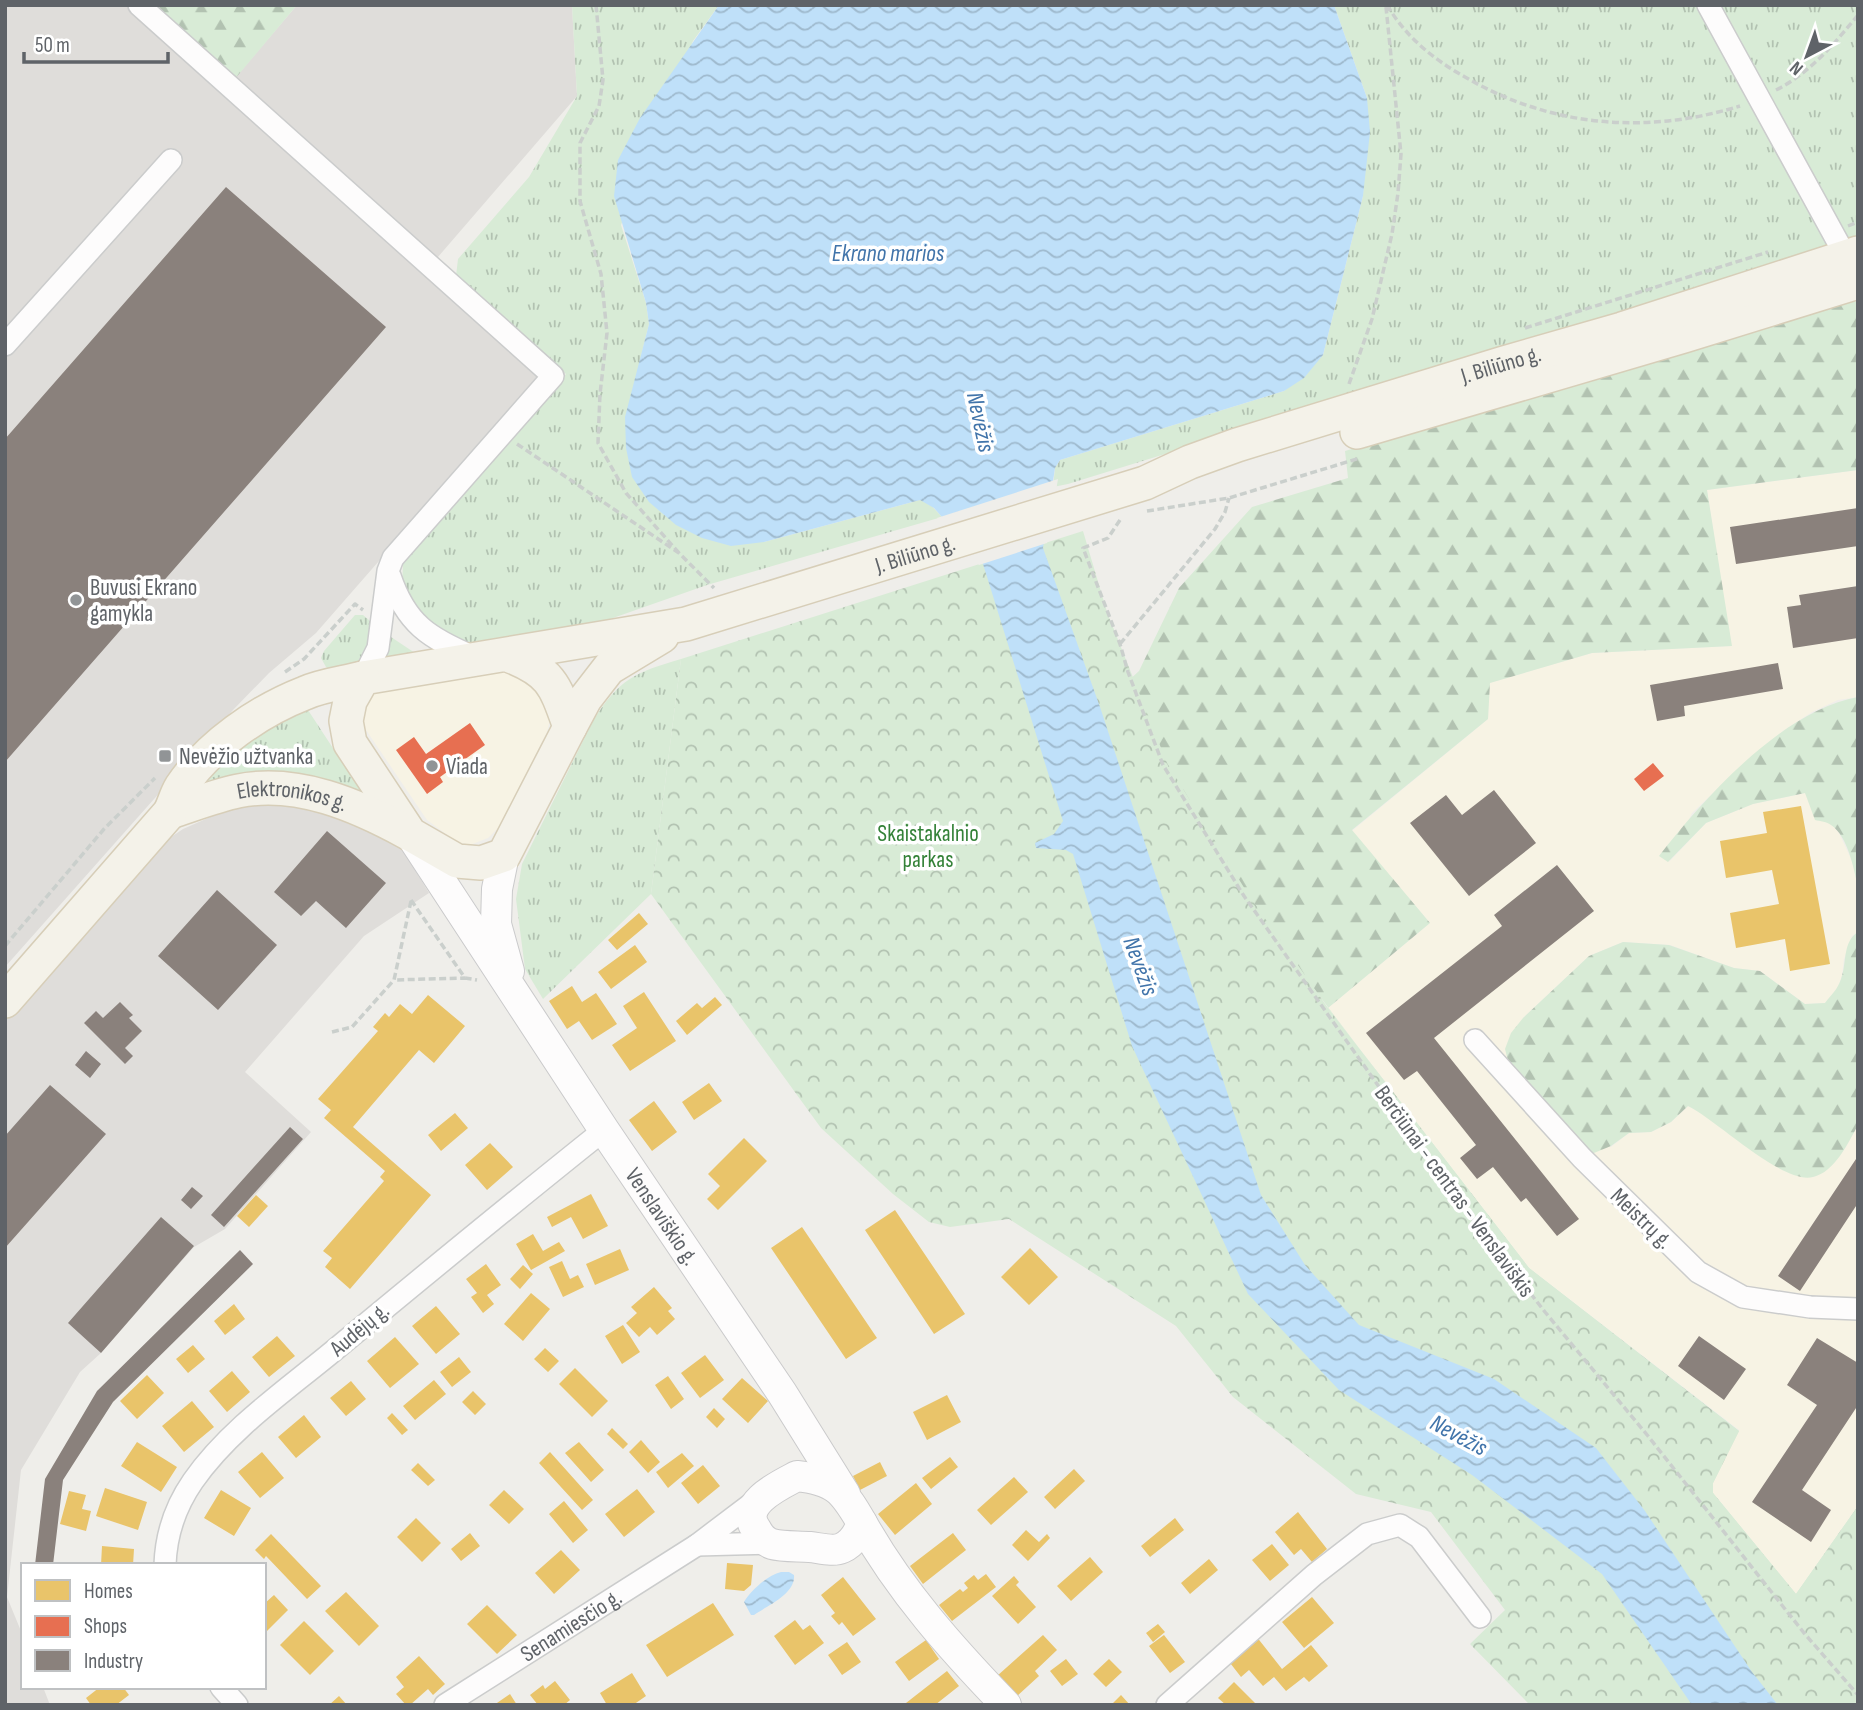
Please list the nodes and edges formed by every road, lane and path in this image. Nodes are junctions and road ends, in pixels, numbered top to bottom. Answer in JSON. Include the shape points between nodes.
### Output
{"nodes":[{"id":1,"x":139,"y":5,"type":"edge"},
{"id":2,"x":596,"y":5,"type":"edge"},
{"id":3,"x":1387,"y":5,"type":"edge"},
{"id":4,"x":1708,"y":5,"type":"edge"},
{"id":5,"x":1858,"y":15,"type":"edge"},
{"id":6,"x":1761,"y":98,"type":"junction"},
{"id":7,"x":171,"y":160,"type":"dead end"},
{"id":8,"x":1855,"y":269,"type":"edge"},
{"id":9,"x":5,"y":345,"type":"edge"},
{"id":10,"x":1347,"y":389,"type":"dead end"},
{"id":11,"x":503,"y":433,"type":"junction"},
{"id":12,"x":1145,"y":497,"type":"junction"},
{"id":13,"x":1125,"y":517,"type":"dead end"},
{"id":14,"x":679,"y":553,"type":"junction"},
{"id":15,"x":388,"y":571,"type":"junction"},
{"id":16,"x":726,"y":612,"type":"junction"},
{"id":17,"x":686,"y":624,"type":"junction"},
{"id":18,"x":1120,"y":644,"type":"junction"},
{"id":19,"x":495,"y":657,"type":"junction"},
{"id":20,"x":363,"y":678,"type":"junction"},
{"id":21,"x":570,"y":727,"type":"junction"},
{"id":22,"x":170,"y":813,"type":"junction"},
{"id":23,"x":410,"y":834,"type":"junction"},
{"id":24,"x":504,"y":855,"type":"junction"},
{"id":25,"x":411,"y":901,"type":"dead end"},
{"id":26,"x":465,"y":978,"type":"dead end"},
{"id":27,"x":394,"y":980,"type":"junction"},
{"id":28,"x":515,"y":995,"type":"junction"},
{"id":29,"x":5,"y":1001,"type":"edge"},
{"id":30,"x":332,"y":1032,"type":"dead end"},
{"id":31,"x":1475,"y":1041,"type":"dead end"},
{"id":32,"x":604,"y":1130,"type":"junction"},
{"id":33,"x":1858,"y":1309,"type":"edge"},
{"id":34,"x":810,"y":1440,"type":"junction"},
{"id":35,"x":797,"y":1476,"type":"junction"},
{"id":36,"x":845,"y":1494,"type":"junction"},
{"id":37,"x":761,"y":1497,"type":"junction"},
{"id":38,"x":862,"y":1523,"type":"junction"},
{"id":39,"x":770,"y":1543,"type":"junction"},
{"id":40,"x":697,"y":1545,"type":"junction"},
{"id":41,"x":838,"y":1550,"type":"junction"},
{"id":42,"x":165,"y":1563,"type":"edge"},
{"id":43,"x":887,"y":1564,"type":"junction"},
{"id":44,"x":1480,"y":1617,"type":"dead end"},
{"id":45,"x":223,"y":1689,"type":"edge"},
{"id":46,"x":1858,"y":1695,"type":"edge"},
{"id":47,"x":237,"y":1705,"type":"edge"},
{"id":48,"x":445,"y":1705,"type":"edge"},
{"id":49,"x":1006,"y":1705,"type":"edge"},
{"id":50,"x":1167,"y":1705,"type":"edge"}],
"edges":[{"from":1,"to":11,"type":"street","via":[[553,376]]},
{"from":2,"to":14,"type":"path","via":[[603,80],[600,106],[580,143],[580,201],[601,274],[607,333],[598,443],[626,493]]},
{"from":3,"to":6,"type":"path","via":[[1415,42],[1445,65],[1489,91],[1571,118],[1657,121],[1703,117]]},
{"from":3,"to":10,"type":"path","via":[[1401,154],[1398,193],[1372,318]]},
{"from":4,"to":6,"type":"street"},
{"from":5,"to":6,"type":"path","via":[[1807,71]]},
{"from":6,"to":8,"type":"street"},
{"from":7,"to":9,"type":"street"},
{"from":8,"to":12,"type":"main road","name":"J. Biliūno g.","via":[[1622,329],[1237,445],[1190,462]]},
{"from":11,"to":14,"type":"path"},
{"from":11,"to":15,"type":"street","via":[[393,558]]},
{"from":12,"to":16,"type":"main road","name":"J. Biliūno g.","via":[[1074,505]]},
{"from":12,"to":18,"type":"path","via":[[1229,498],[1215,529]]},
{"from":13,"to":18,"type":"path","name":"Berčiūnai - centras - Venslaviškis","via":[[1117,521],[1108,538],[1083,548]]},
{"from":14,"to":16,"type":"path","via":[[713,586]]},
{"from":15,"to":19,"type":"street","via":[[397,598],[411,618],[440,643]]},
{"from":15,"to":20,"type":"street","via":[[378,648]]},
{"from":16,"to":17,"type":"main road","name":"J. Biliūno g."},
{"from":17,"to":19,"type":"main road","name":"J. Biliūno g."},
{"from":17,"to":21,"type":"main road","name":"J. Biliūno g.","via":[[609,668],[584,699]]},
{"from":18,"to":46,"type":"path","name":"Berčiūnai - centras - Venslaviškis","via":[[1163,765],[1244,896],[1474,1221]]},
{"from":19,"to":20,"type":"main road"},
{"from":19,"to":21,"type":"main road","via":[[527,663],[543,672],[554,686]]},
{"from":20,"to":22,"type":"main road","via":[[307,692],[232,735],[180,789]]},
{"from":20,"to":23,"type":"main road","via":[[350,701],[346,721],[350,743]]},
{"from":21,"to":24,"type":"main road"},
{"from":22,"to":23,"type":"main road","name":"Elektronikos g.","via":[[237,791],[262,788],[336,799]]},
{"from":22,"to":29,"type":"main road"},
{"from":23,"to":24,"type":"main road","via":[[457,860],[481,863]]},
{"from":23,"to":28,"type":"main road","name":"Venslaviškio g."},
{"from":24,"to":28,"type":"main road","name":"Venslaviškio g.","via":[[496,924]]},
{"from":25,"to":27,"type":"path"},
{"from":26,"to":27,"type":"path"},
{"from":27,"to":30,"type":"path","via":[[352,1027]]},
{"from":28,"to":32,"type":"main road","name":"Venslaviškio g."},
{"from":31,"to":33,"type":"street","name":"Meistrų g.","via":[[1582,1158],[1699,1272],[1743,1297]]},
{"from":32,"to":34,"type":"main road","name":"Venslaviškio g."},
{"from":32,"to":42,"type":"street","name":"Audėjų g.","via":[[238,1430],[194,1480],[176,1510]]},
{"from":34,"to":35,"type":"main road"},
{"from":34,"to":36,"type":"main road","name":"Venslaviškio g."},
{"from":35,"to":36,"type":"main road","via":[[821,1480]]},
{"from":35,"to":37,"type":"main road"},
{"from":36,"to":38,"type":"main road"},
{"from":37,"to":39,"type":"main road","via":[[753,1525]]},
{"from":37,"to":40,"type":"street","name":"Senamiesčio g."},
{"from":38,"to":41,"type":"main road","via":[[849,1544]]},
{"from":38,"to":43,"type":"main road"},
{"from":39,"to":40,"type":"street"},
{"from":39,"to":41,"type":"main road"},
{"from":40,"to":48,"type":"street","name":"Senamiesčio g."},
{"from":41,"to":43,"type":"main road"},
{"from":43,"to":49,"type":"main road","via":[[941,1635]]},
{"from":44,"to":50,"type":"street","via":[[1419,1537],[1400,1525],[1367,1534]]},
{"from":45,"to":47,"type":"street"}]}
